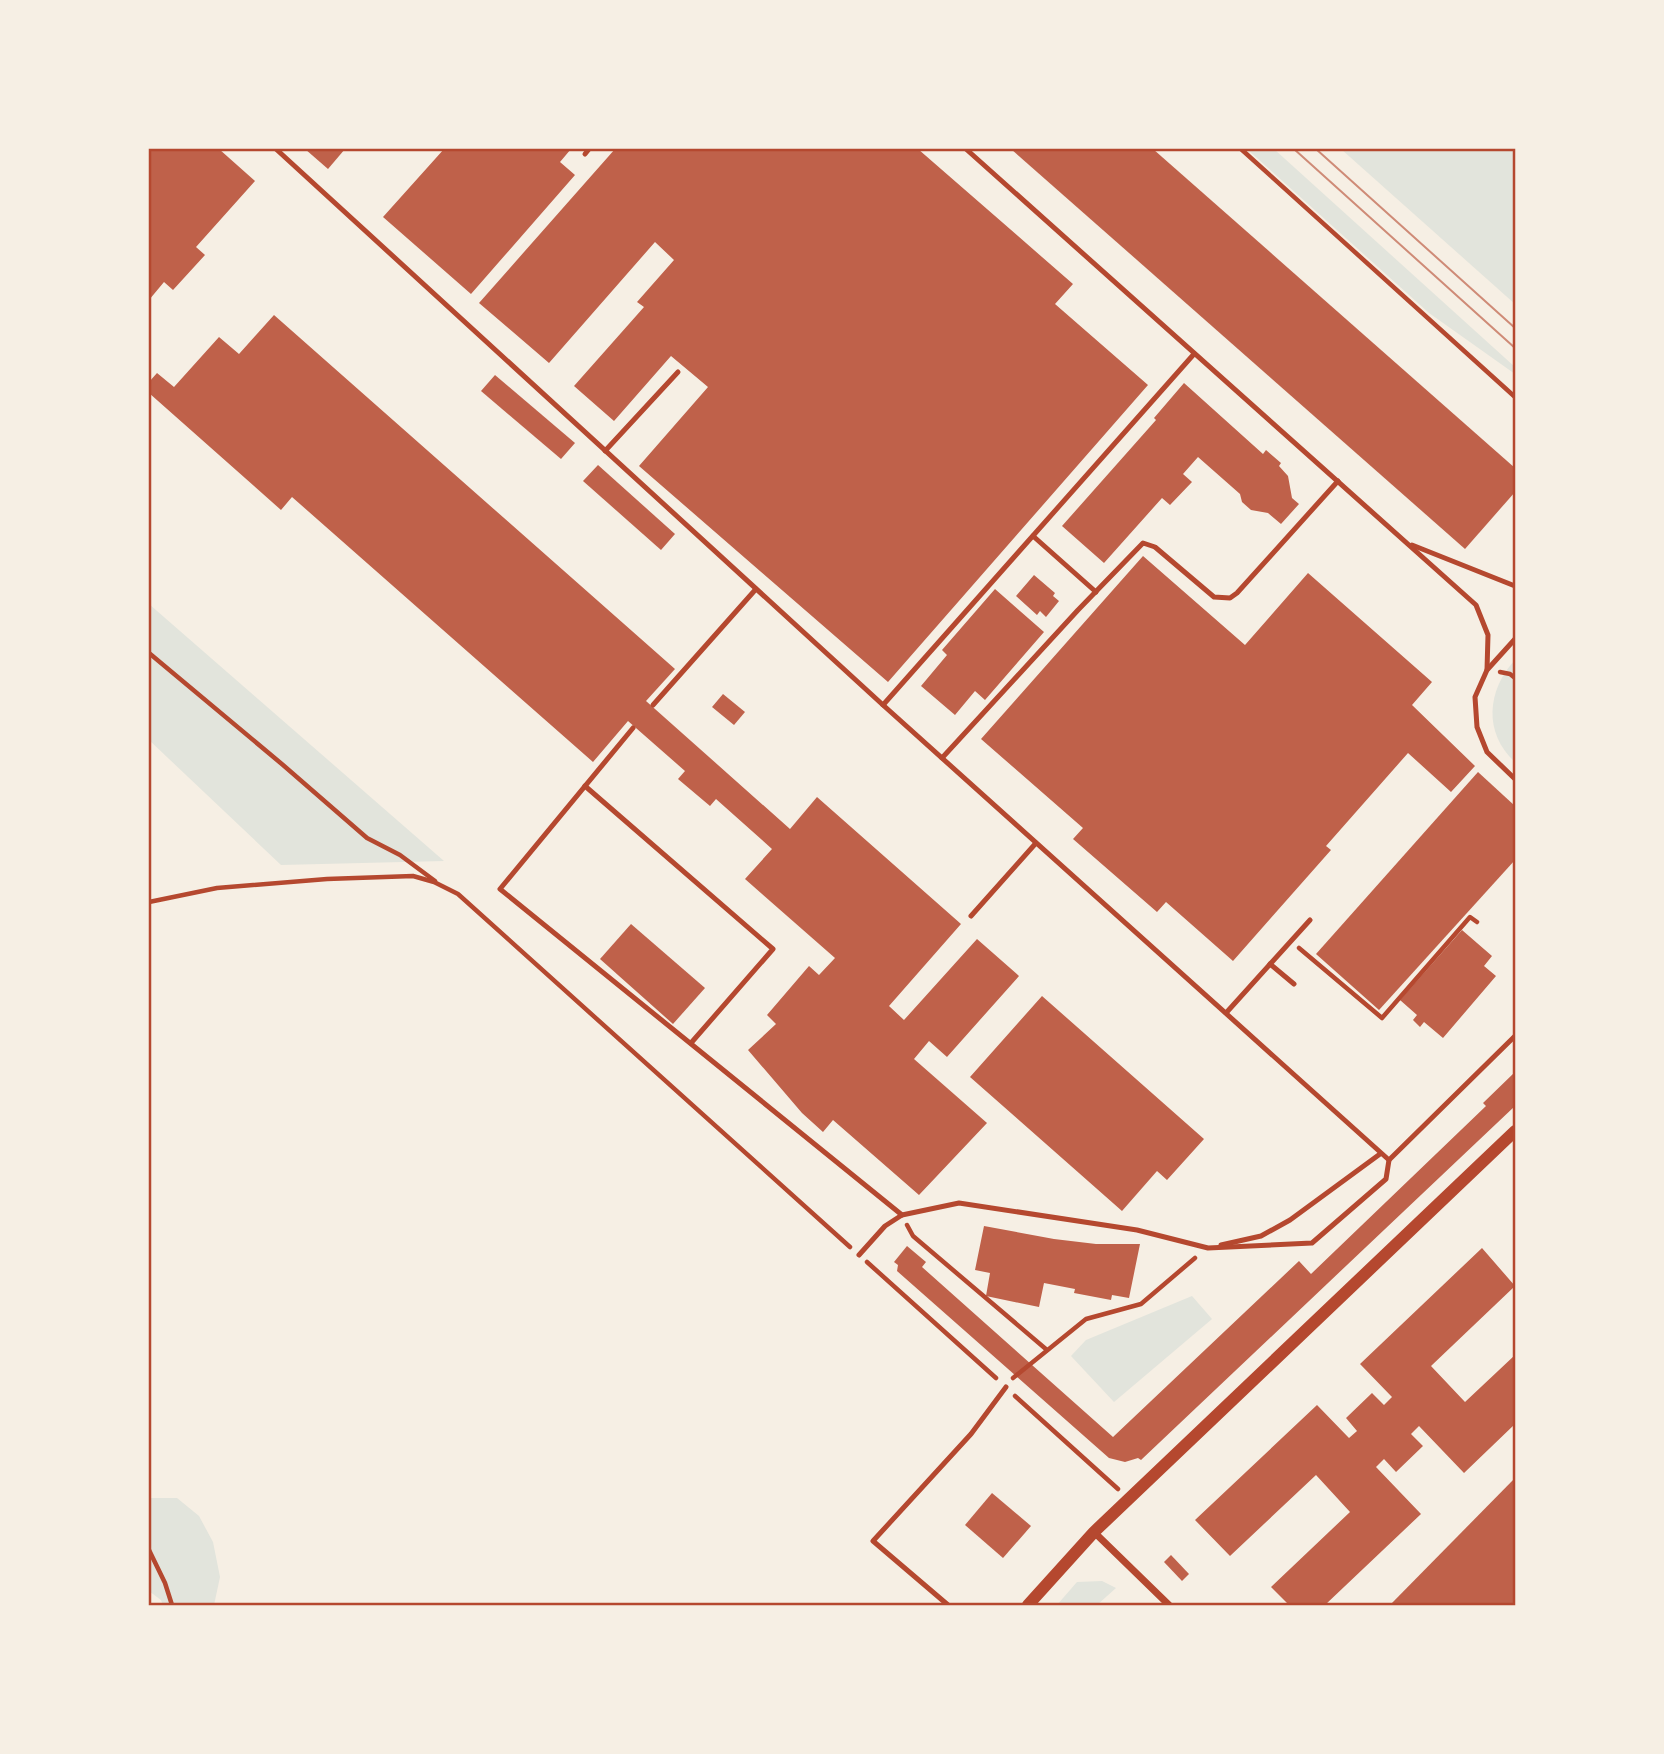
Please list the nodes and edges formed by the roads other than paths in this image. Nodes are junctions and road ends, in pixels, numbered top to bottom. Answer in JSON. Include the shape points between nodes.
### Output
{"nodes":[{"id":1,"x":276,"y":149,"type":"edge"},
{"id":2,"x":966,"y":149,"type":"edge"},
{"id":3,"x":1194,"y":354,"type":"junction"},
{"id":4,"x":678,"y":372,"type":"dead end"},
{"id":5,"x":605,"y":451,"type":"junction"},
{"id":6,"x":1338,"y":481,"type":"junction"},
{"id":7,"x":1033,"y":536,"type":"junction"},
{"id":8,"x":1409,"y":544,"type":"junction"},
{"id":9,"x":1515,"y":586,"type":"edge"},
{"id":10,"x":756,"y":589,"type":"junction"},
{"id":11,"x":1096,"y":592,"type":"junction"},
{"id":12,"x":1515,"y":639,"type":"edge"},
{"id":13,"x":1487,"y":670,"type":"junction"},
{"id":14,"x":653,"y":705,"type":"dead end"},
{"id":15,"x":883,"y":705,"type":"junction"},
{"id":16,"x":633,"y":728,"type":"dead end"},
{"id":17,"x":942,"y":758,"type":"junction"},
{"id":18,"x":1515,"y":779,"type":"edge"},
{"id":19,"x":584,"y":786,"type":"junction"},
{"id":20,"x":1036,"y":843,"type":"junction"},
{"id":21,"x":971,"y":916,"type":"dead end"},
{"id":22,"x":1310,"y":920,"type":"dead end"},
{"id":23,"x":1270,"y":964,"type":"junction"},
{"id":24,"x":1294,"y":984,"type":"dead end"},
{"id":25,"x":1226,"y":1013,"type":"junction"},
{"id":26,"x":1515,"y":1036,"type":"edge"},
{"id":27,"x":691,"y":1044,"type":"junction"},
{"id":28,"x":1515,"y":1131,"type":"edge"},
{"id":29,"x":1380,"y":1154,"type":"junction"},
{"id":30,"x":1389,"y":1160,"type":"junction"},
{"id":31,"x":902,"y":1215,"type":"junction"},
{"id":32,"x":1208,"y":1248,"type":"junction"},
{"id":33,"x":859,"y":1255,"type":"road end"},
{"id":34,"x":1006,"y":1387,"type":"road end"},
{"id":35,"x":1094,"y":1532,"type":"junction"},
{"id":36,"x":948,"y":1605,"type":"edge"},
{"id":37,"x":1028,"y":1605,"type":"edge"},
{"id":38,"x":1169,"y":1605,"type":"edge"}],
"edges":[{"from":1,"to":5,"type":"lane"},
{"from":2,"to":3,"type":"lane"},
{"from":3,"to":6,"type":"lane"},
{"from":3,"to":7,"type":"lane"},
{"from":4,"to":5,"type":"lane"},
{"from":5,"to":10,"type":"lane"},
{"from":6,"to":8,"type":"lane"},
{"from":6,"to":11,"type":"lane","via":[[1230,598],[1214,597],[1148,543],[1137,548]]},
{"from":7,"to":11,"type":"lane"},
{"from":7,"to":15,"type":"lane"},
{"from":8,"to":9,"type":"lane"},
{"from":8,"to":13,"type":"lane","via":[[1476,606],[1488,635]]},
{"from":10,"to":14,"type":"lane"},
{"from":10,"to":15,"type":"lane"},
{"from":11,"to":17,"type":"lane"},
{"from":12,"to":13,"type":"lane"},
{"from":13,"to":18,"type":"lane","via":[[1475,697],[1477,727],[1488,752]]},
{"from":15,"to":17,"type":"lane"},
{"from":16,"to":19,"type":"lane"},
{"from":17,"to":20,"type":"lane"},
{"from":19,"to":27,"type":"lane","via":[[773,949]]},
{"from":19,"to":27,"type":"lane","via":[[500,889]]},
{"from":20,"to":21,"type":"lane"},
{"from":20,"to":25,"type":"lane"},
{"from":22,"to":23,"type":"lane"},
{"from":23,"to":24,"type":"lane"},
{"from":23,"to":25,"type":"lane"},
{"from":25,"to":29,"type":"lane"},
{"from":26,"to":30,"type":"lane"},
{"from":27,"to":31,"type":"lane"},
{"from":28,"to":35,"type":"street"},
{"from":29,"to":30,"type":"lane"},
{"from":29,"to":32,"type":"lane","via":[[1261,1236]]},
{"from":30,"to":32,"type":"lane","via":[[1386,1179],[1312,1243]]},
{"from":31,"to":32,"type":"lane","via":[[959,1203],[1137,1230]]},
{"from":31,"to":33,"type":"lane","via":[[885,1226]]},
{"from":34,"to":36,"type":"lane","via":[[971,1434],[873,1541]]},
{"from":35,"to":37,"type":"street"},
{"from":35,"to":38,"type":"street"}]}
